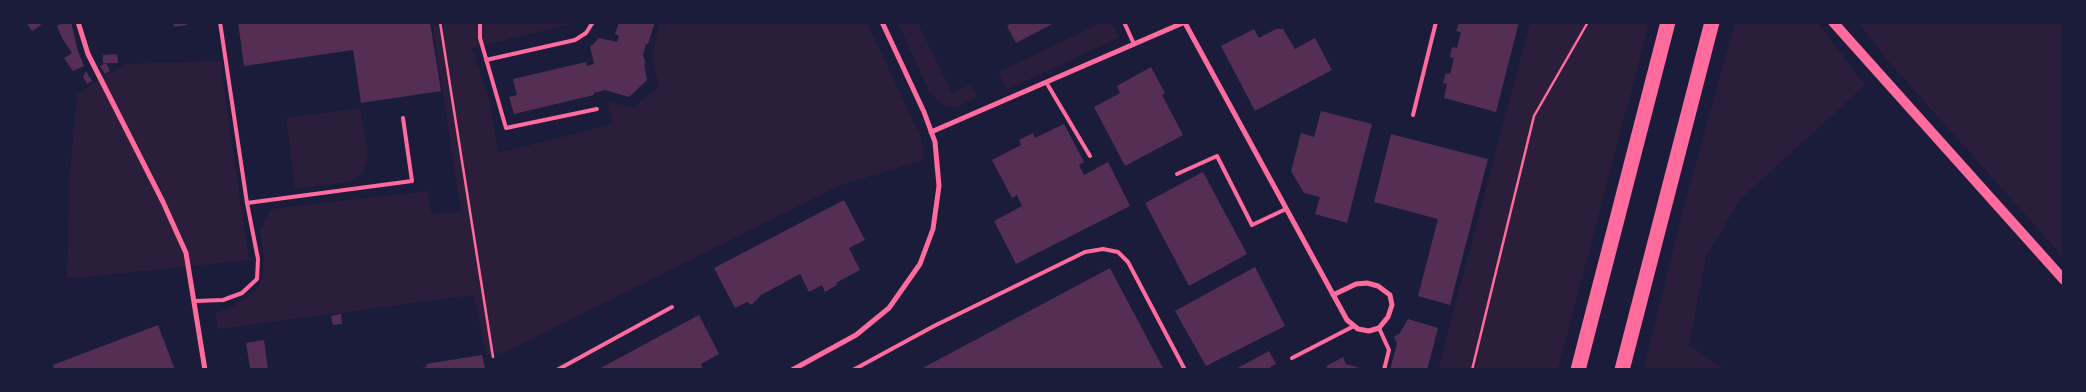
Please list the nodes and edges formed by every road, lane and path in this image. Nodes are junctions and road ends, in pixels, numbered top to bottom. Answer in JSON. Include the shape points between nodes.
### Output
{"nodes":[{"id":1,"x":78,"y":22,"type":"edge"},
{"id":2,"x":220,"y":22,"type":"edge"},
{"id":3,"x":440,"y":22,"type":"edge"},
{"id":4,"x":480,"y":22,"type":"edge"},
{"id":5,"x":593,"y":22,"type":"edge"},
{"id":6,"x":882,"y":22,"type":"edge"},
{"id":7,"x":1124,"y":22,"type":"edge"},
{"id":8,"x":1436,"y":22,"type":"edge"},
{"id":9,"x":1588,"y":22,"type":"edge"},
{"id":10,"x":1668,"y":22,"type":"edge"},
{"id":11,"x":1712,"y":22,"type":"edge"},
{"id":12,"x":1832,"y":22,"type":"edge"},
{"id":13,"x":1185,"y":23,"type":"edge"},
{"id":14,"x":1134,"y":44,"type":"junction"},
{"id":15,"x":486,"y":60,"type":"junction"},
{"id":16,"x":1046,"y":82,"type":"junction"},
{"id":17,"x":597,"y":108,"type":"dead end"},
{"id":18,"x":1413,"y":115,"type":"dead end"},
{"id":19,"x":403,"y":118,"type":"dead end"},
{"id":20,"x":931,"y":132,"type":"junction"},
{"id":21,"x":1090,"y":156,"type":"dead end"},
{"id":22,"x":1177,"y":174,"type":"dead end"},
{"id":23,"x":248,"y":204,"type":"junction"},
{"id":24,"x":1286,"y":209,"type":"junction"},
{"id":25,"x":2064,"y":280,"type":"edge"},
{"id":26,"x":1334,"y":295,"type":"junction"},
{"id":27,"x":195,"y":301,"type":"junction"},
{"id":28,"x":1640,"y":301,"type":"junction"},
{"id":29,"x":672,"y":307,"type":"dead end"},
{"id":30,"x":1354,"y":326,"type":"junction"},
{"id":31,"x":1379,"y":328,"type":"junction"},
{"id":32,"x":493,"y":357,"type":"dead end"},
{"id":33,"x":1292,"y":358,"type":"dead end"},
{"id":34,"x":205,"y":370,"type":"edge"},
{"id":35,"x":557,"y":370,"type":"edge"},
{"id":36,"x":792,"y":370,"type":"edge"},
{"id":37,"x":854,"y":370,"type":"edge"},
{"id":38,"x":1185,"y":370,"type":"edge"},
{"id":39,"x":1384,"y":370,"type":"edge"},
{"id":40,"x":1472,"y":370,"type":"edge"},
{"id":41,"x":1578,"y":370,"type":"edge"},
{"id":42,"x":1622,"y":370,"type":"edge"},
{"id":43,"x":1626,"y":370,"type":"edge"}],
"edges":[{"from":1,"to":27,"type":"street","via":[[88,54],[184,247]]},
{"from":2,"to":23,"type":"lane"},
{"from":3,"to":32,"type":"path"},
{"from":4,"to":15,"type":"lane"},
{"from":5,"to":15,"type":"lane","via":[[586,33],[575,40]]},
{"from":6,"to":20,"type":"street"},
{"from":7,"to":14,"type":"lane"},
{"from":8,"to":18,"type":"lane"},
{"from":9,"to":40,"type":"path","via":[[1534,116]]},
{"from":10,"to":41,"type":"highway"},
{"from":11,"to":28,"type":"highway"},
{"from":12,"to":25,"type":"main road"},
{"from":13,"to":14,"type":"street"},
{"from":13,"to":24,"type":"street"},
{"from":14,"to":16,"type":"street"},
{"from":15,"to":17,"type":"lane","via":[[506,128]]},
{"from":16,"to":20,"type":"street"},
{"from":16,"to":21,"type":"lane"},
{"from":19,"to":23,"type":"lane","via":[[412,181]]},
{"from":20,"to":36,"type":"street","via":[[938,160],[938,200],[930,241],[916,270],[898,298],[873,323]]},
{"from":22,"to":24,"type":"lane","via":[[1217,156],[1252,225]]},
{"from":23,"to":27,"type":"lane","via":[[258,259],[257,279],[242,293],[224,300]]},
{"from":24,"to":26,"type":"street"},
{"from":26,"to":30,"type":"street","via":[[1347,320]]},
{"from":26,"to":31,"type":"street","via":[[1356,284],[1378,286],[1390,295],[1392,305]]},
{"from":27,"to":34,"type":"street"},
{"from":28,"to":42,"type":"highway"},
{"from":28,"to":43,"type":"highway"},
{"from":29,"to":35,"type":"lane"},
{"from":30,"to":31,"type":"street","via":[[1369,331]]},
{"from":30,"to":33,"type":"lane"},
{"from":31,"to":39,"type":"lane","via":[[1389,350]]},
{"from":37,"to":38,"type":"lane","via":[[934,326],[1085,252],[1103,249],[1118,252],[1128,262]]}]}
